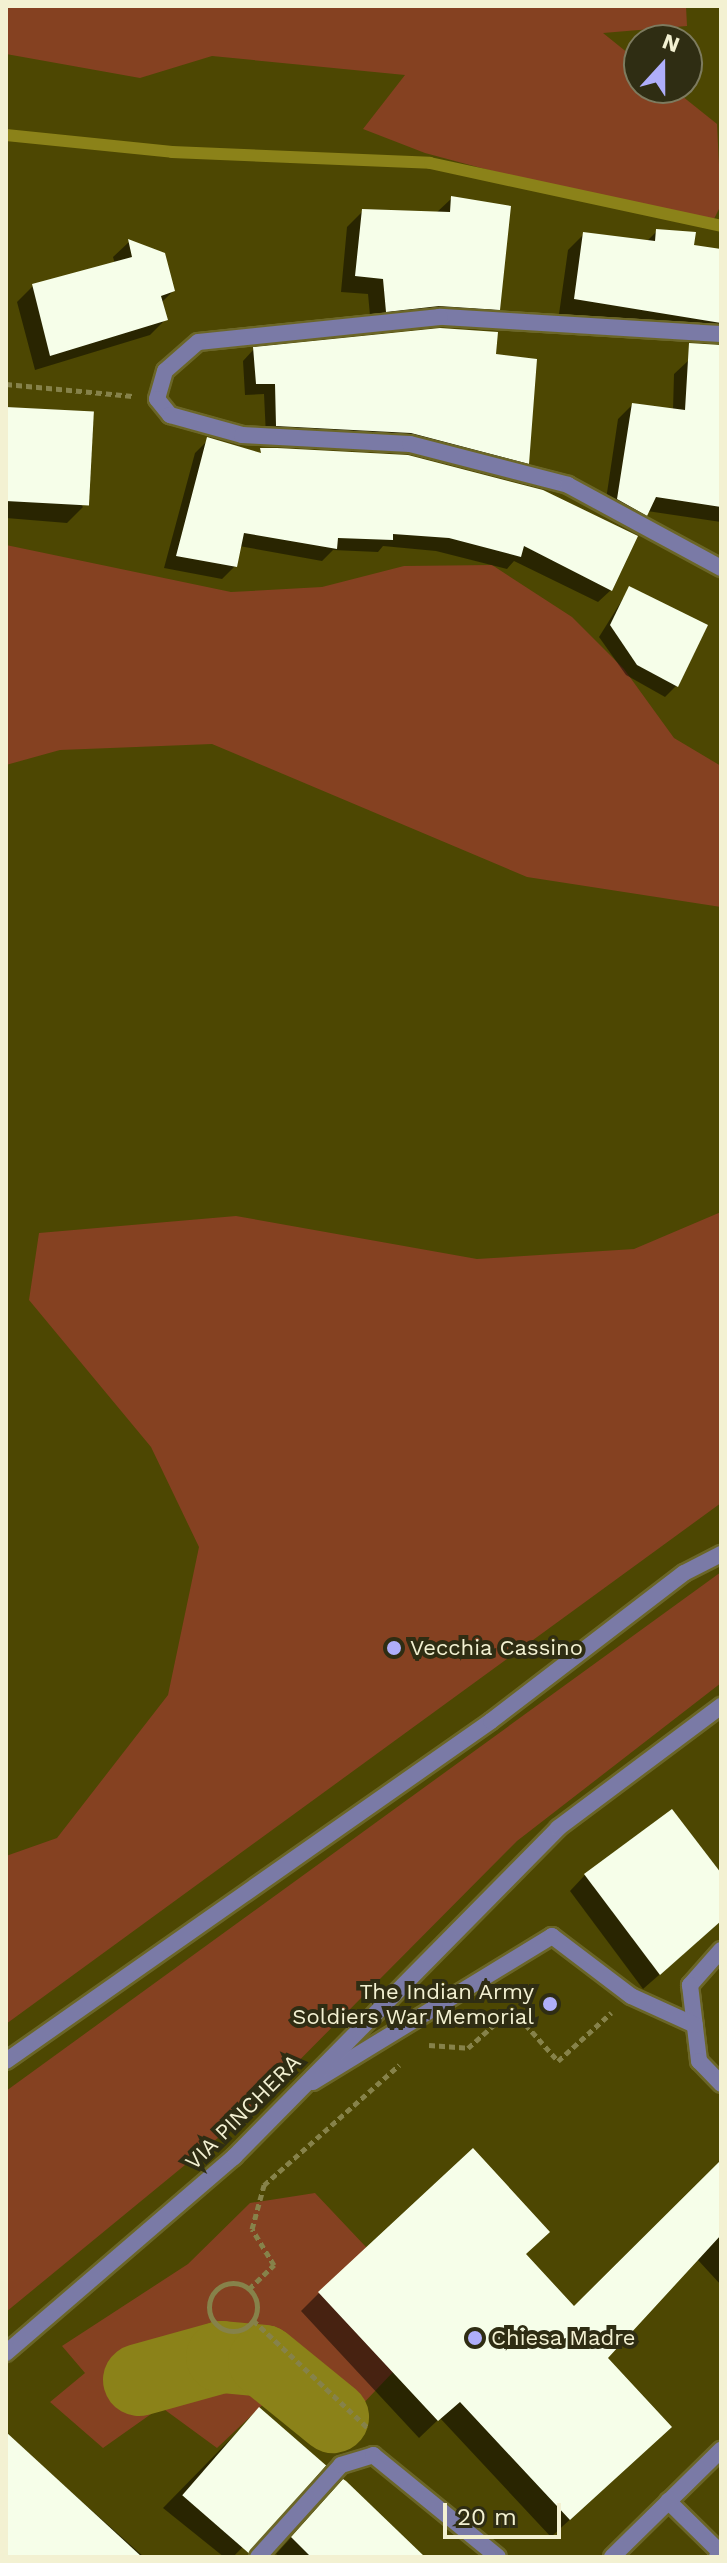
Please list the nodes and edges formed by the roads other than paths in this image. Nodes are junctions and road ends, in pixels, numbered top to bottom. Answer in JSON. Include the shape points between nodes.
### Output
{"nodes":[{"id":1,"x":721,"y":334,"type":"edge"},
{"id":2,"x":721,"y":568,"type":"edge"},
{"id":3,"x":721,"y":1554,"type":"edge"},
{"id":4,"x":721,"y":1706,"type":"edge"},
{"id":5,"x":721,"y":1950,"type":"edge"},
{"id":6,"x":695,"y":2025,"type":"junction"},
{"id":7,"x":6,"y":2061,"type":"edge"},
{"id":8,"x":721,"y":2084,"type":"edge"},
{"id":9,"x":295,"y":2092,"type":"junction"},
{"id":10,"x":6,"y":2353,"type":"edge"},
{"id":11,"x":721,"y":2450,"type":"edge"},
{"id":12,"x":668,"y":2501,"type":"junction"},
{"id":13,"x":720,"y":2554,"type":"edge"},
{"id":14,"x":258,"y":2557,"type":"edge"},
{"id":15,"x":498,"y":2557,"type":"edge"},
{"id":16,"x":612,"y":2557,"type":"edge"}],
"edges":[{"from":1,"to":2,"type":"street","via":[[440,317],[198,342],[165,371],[157,399],[170,415],[242,435],[410,444],[568,485]]},
{"from":3,"to":7,"type":"street","via":[[684,1573],[491,1721]]},
{"from":4,"to":9,"type":"street","name":"VIA PINCHERA","via":[[558,1828]]},
{"from":5,"to":6,"type":"street","via":[[690,1985]]},
{"from":6,"to":8,"type":"street","via":[[699,2061]]},
{"from":6,"to":9,"type":"street","via":[[631,1996],[552,1936]]},
{"from":9,"to":10,"type":"street","name":"VIA PINCHERA","via":[[234,2157]]},
{"from":11,"to":12,"type":"street"},
{"from":12,"to":13,"type":"street"},
{"from":12,"to":16,"type":"street"},
{"from":14,"to":15,"type":"street","via":[[341,2465],[373,2455]]}]}
